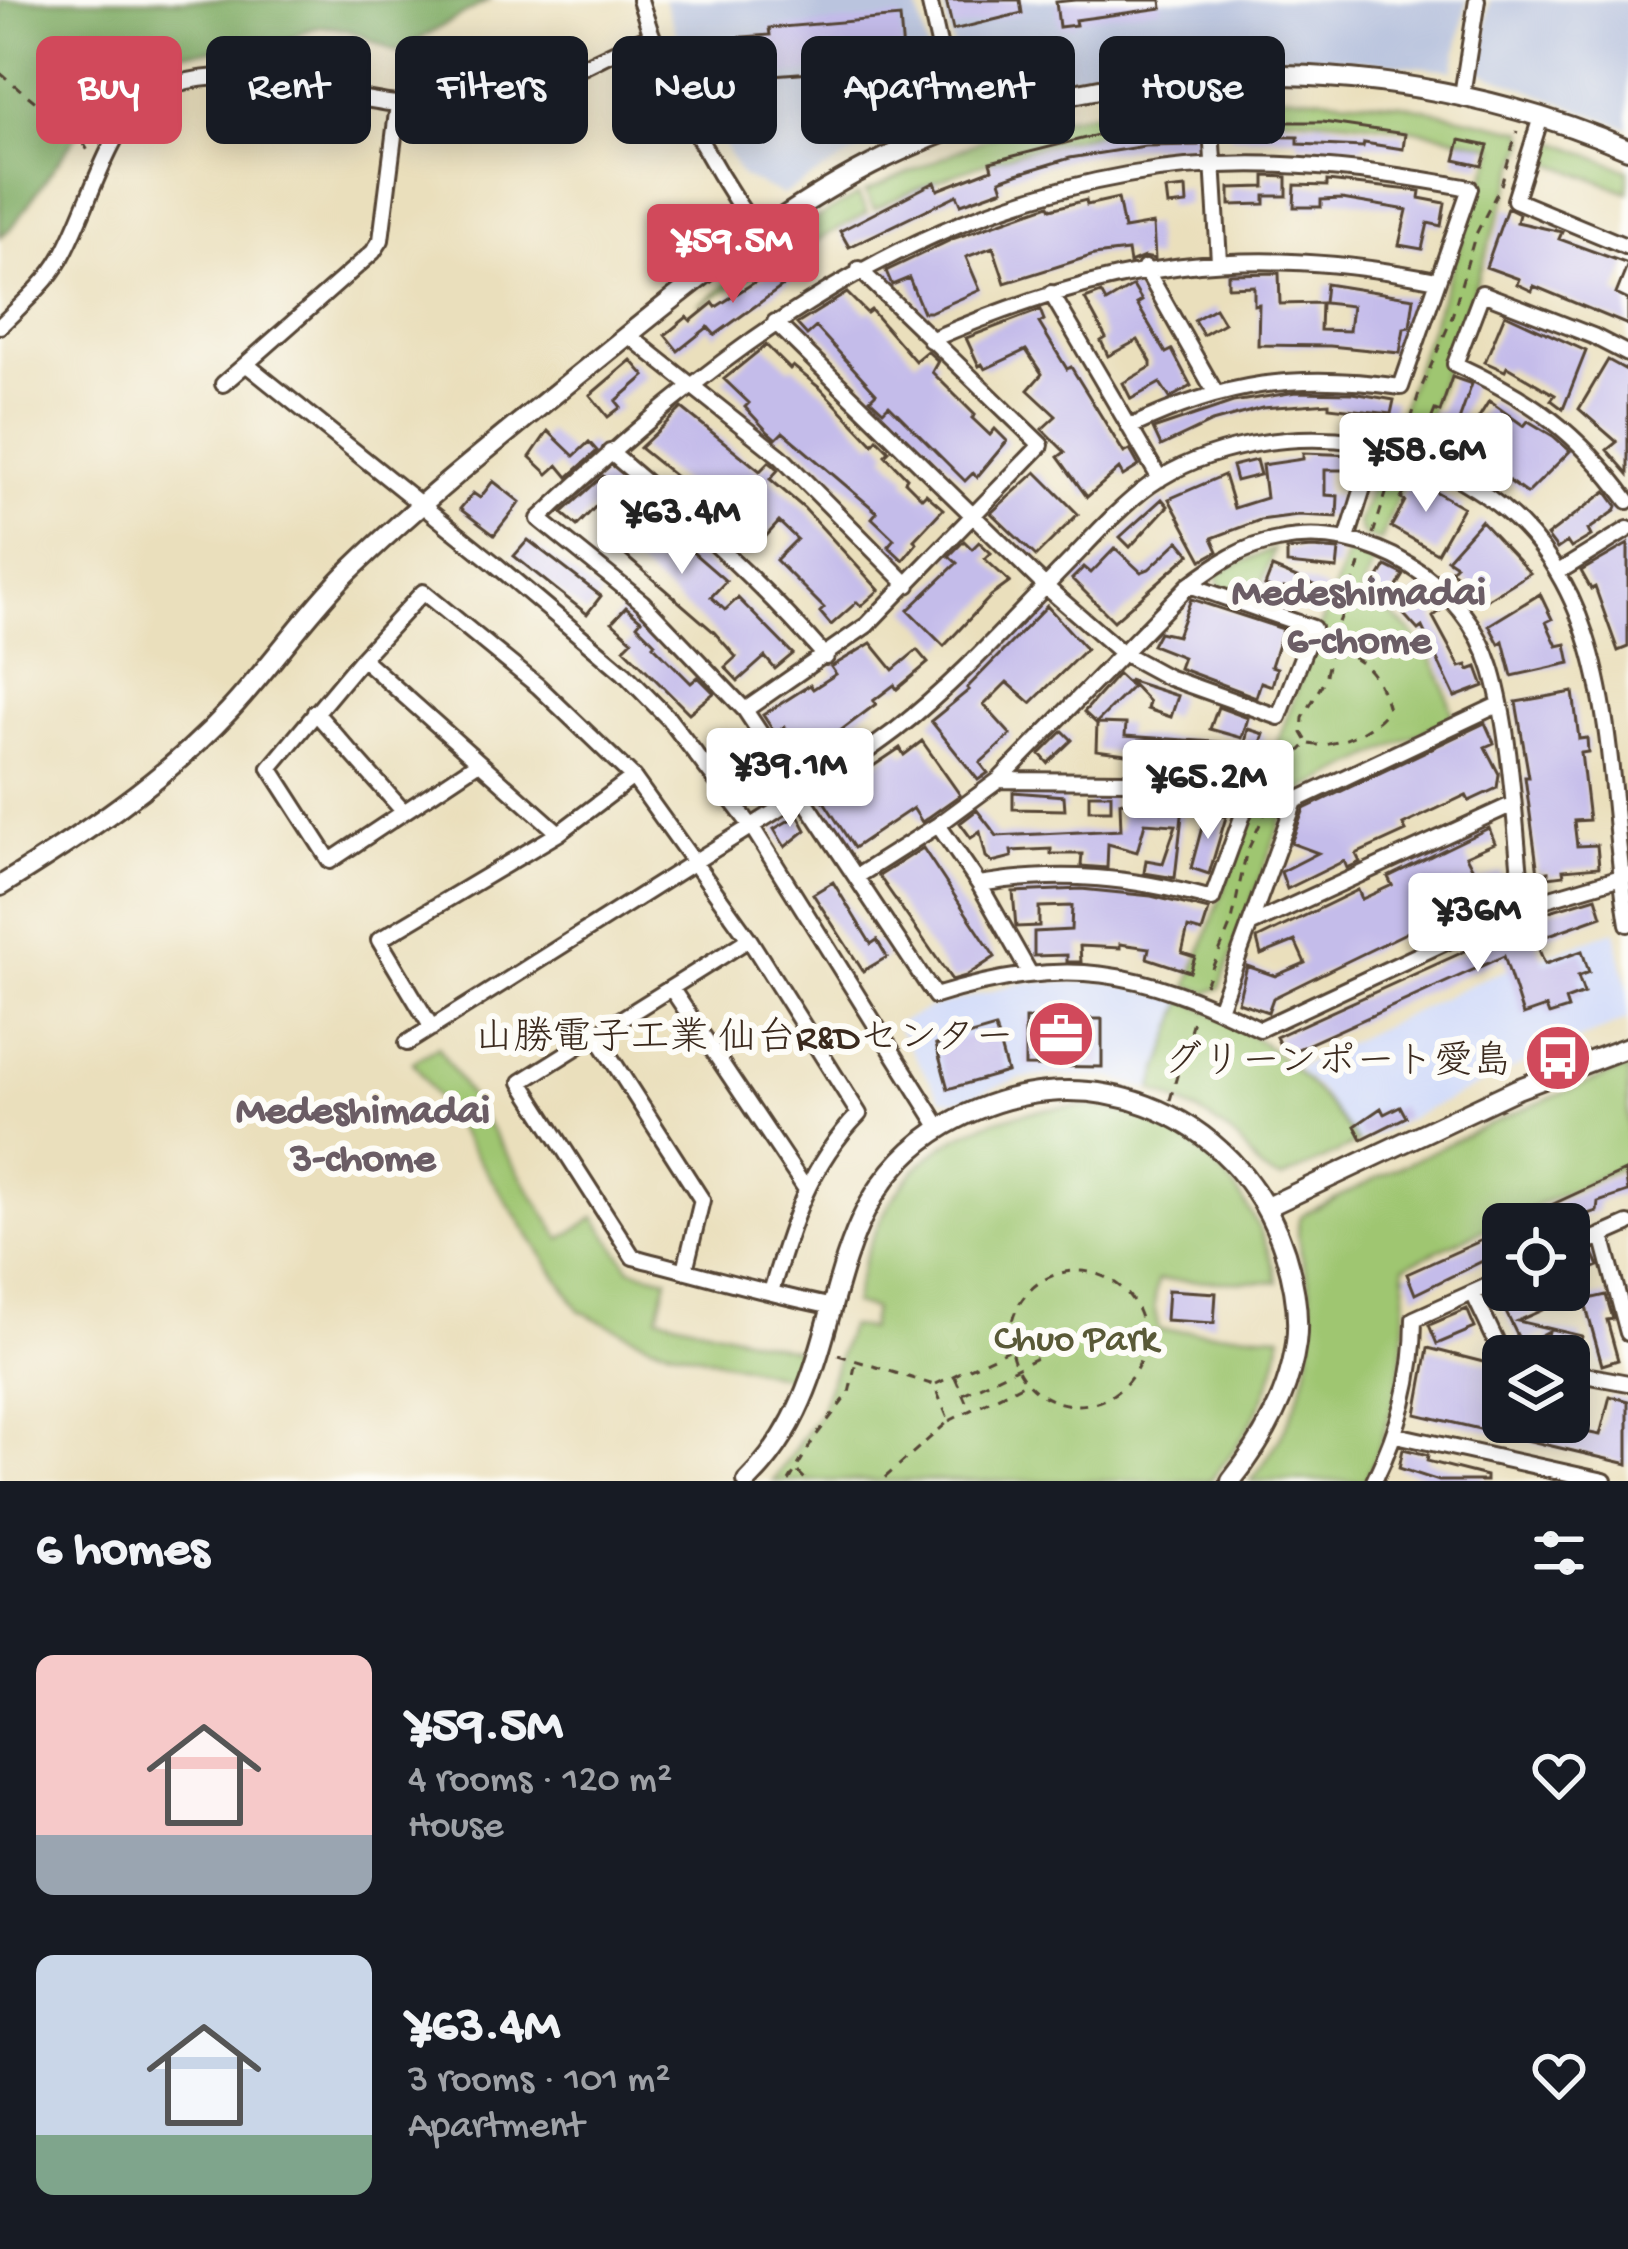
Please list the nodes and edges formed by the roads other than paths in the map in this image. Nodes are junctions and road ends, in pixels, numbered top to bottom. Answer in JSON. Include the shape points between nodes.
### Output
{"nodes":[{"id":1,"x":640,"y":0,"type":"edge"},
{"id":2,"x":929,"y":0,"type":"edge"},
{"id":3,"x":1477,"y":0,"type":"edge"},
{"id":4,"x":650,"y":36,"type":"edge"},
{"id":5,"x":937,"y":36,"type":"edge"},
{"id":6,"x":1285,"y":76,"type":"edge"},
{"id":7,"x":1462,"y":95,"type":"junction"},
{"id":8,"x":395,"y":103,"type":"edge"},
{"id":9,"x":1540,"y":117,"type":"junction"},
{"id":10,"x":395,"y":128,"type":"edge"},
{"id":11,"x":706,"y":144,"type":"edge"},
{"id":12,"x":920,"y":144,"type":"edge"},
{"id":13,"x":1211,"y":144,"type":"edge"},
{"id":14,"x":1628,"y":149,"type":"edge"},
{"id":15,"x":1212,"y":166,"type":"junction"},
{"id":16,"x":759,"y":235,"type":"junction"},
{"id":17,"x":1628,"y":247,"type":"edge"},
{"id":18,"x":1219,"y":261,"type":"junction"},
{"id":19,"x":1144,"y":268,"type":"junction"},
{"id":20,"x":859,"y":269,"type":"junction"},
{"id":21,"x":1437,"y":280,"type":"junction"},
{"id":22,"x":1051,"y":293,"type":"junction"},
{"id":23,"x":775,"y":322,"type":"junction"},
{"id":24,"x":0,"y":326,"type":"edge"},
{"id":25,"x":628,"y":335,"type":"junction"},
{"id":26,"x":930,"y":340,"type":"junction"},
{"id":27,"x":1628,"y":354,"type":"edge"},
{"id":28,"x":246,"y":364,"type":"junction"},
{"id":29,"x":223,"y":384,"type":"dead end"},
{"id":30,"x":691,"y":388,"type":"junction"},
{"id":31,"x":1215,"y":392,"type":"junction"},
{"id":32,"x":1130,"y":427,"type":"junction"},
{"id":33,"x":1376,"y":446,"type":"junction"},
{"id":34,"x":610,"y":452,"type":"junction"},
{"id":35,"x":1160,"y":478,"type":"junction"},
{"id":36,"x":1628,"y":501,"type":"edge"},
{"id":37,"x":424,"y":507,"type":"junction"},
{"id":38,"x":974,"y":517,"type":"junction"},
{"id":39,"x":1628,"y":529,"type":"edge"},
{"id":40,"x":1347,"y":539,"type":"junction"},
{"id":41,"x":1561,"y":571,"type":"junction"},
{"id":42,"x":908,"y":585,"type":"junction"},
{"id":43,"x":1190,"y":585,"type":"junction"},
{"id":44,"x":1045,"y":586,"type":"junction"},
{"id":45,"x":1121,"y":652,"type":"junction"},
{"id":46,"x":826,"y":657,"type":"junction"},
{"id":47,"x":362,"y":658,"type":"junction"},
{"id":48,"x":1500,"y":704,"type":"junction"},
{"id":49,"x":746,"y":710,"type":"junction"},
{"id":50,"x":315,"y":712,"type":"junction"},
{"id":51,"x":479,"y":762,"type":"junction"},
{"id":52,"x":633,"y":777,"type":"junction"},
{"id":53,"x":999,"y":780,"type":"junction"},
{"id":54,"x":802,"y":794,"type":"junction"},
{"id":55,"x":1511,"y":805,"type":"junction"},
{"id":56,"x":404,"y":812,"type":"junction"},
{"id":57,"x":938,"y":825,"type":"junction"},
{"id":58,"x":752,"y":827,"type":"junction"},
{"id":59,"x":559,"y":832,"type":"junction"},
{"id":60,"x":696,"y":861,"type":"junction"},
{"id":61,"x":1624,"y":875,"type":"edge"},
{"id":62,"x":856,"y":877,"type":"junction"},
{"id":63,"x":979,"y":884,"type":"junction"},
{"id":64,"x":0,"y":886,"type":"edge"},
{"id":65,"x":1523,"y":906,"type":"junction"},
{"id":66,"x":1252,"y":924,"type":"junction"},
{"id":67,"x":1628,"y":924,"type":"edge"},
{"id":68,"x":748,"y":939,"type":"junction"},
{"id":69,"x":1030,"y":974,"type":"junction"},
{"id":70,"x":671,"y":988,"type":"junction"},
{"id":71,"x":1219,"y":1009,"type":"junction"},
{"id":72,"x":432,"y":1028,"type":"junction"},
{"id":73,"x":596,"y":1035,"type":"junction"},
{"id":74,"x":407,"y":1043,"type":"dead end"},
{"id":75,"x":1628,"y":1047,"type":"edge"},
{"id":76,"x":940,"y":1128,"type":"junction"},
{"id":77,"x":805,"y":1188,"type":"junction"},
{"id":78,"x":1267,"y":1207,"type":"junction"},
{"id":79,"x":1628,"y":1224,"type":"edge"},
{"id":80,"x":1602,"y":1235,"type":"junction"},
{"id":81,"x":1590,"y":1240,"type":"edge"},
{"id":82,"x":685,"y":1270,"type":"junction"},
{"id":83,"x":1482,"y":1289,"type":"edge"},
{"id":84,"x":771,"y":1292,"type":"junction"},
{"id":85,"x":1473,"y":1293,"type":"junction"},
{"id":86,"x":834,"y":1307,"type":"junction"},
{"id":87,"x":1628,"y":1333,"type":"edge"},
{"id":88,"x":1493,"y":1335,"type":"edge"},
{"id":89,"x":1590,"y":1376,"type":"edge"},
{"id":90,"x":1628,"y":1384,"type":"edge"},
{"id":91,"x":1396,"y":1435,"type":"junction"},
{"id":92,"x":747,"y":1481,"type":"edge"},
{"id":93,"x":1231,"y":1481,"type":"edge"},
{"id":94,"x":1374,"y":1481,"type":"edge"},
{"id":95,"x":1604,"y":1481,"type":"edge"}],
"edges":[{"from":1,"to":4,"type":"street"},
{"from":2,"to":5,"type":"street"},
{"from":3,"to":7,"type":"street"},
{"from":6,"to":7,"type":"street"},
{"from":7,"to":9,"type":"street"},
{"from":8,"to":24,"type":"street","via":[[258,79],[210,76],[167,88],[119,127],[60,260]]},
{"from":9,"to":14,"type":"street"},
{"from":9,"to":17,"type":"street","via":[[1515,200]]},
{"from":10,"to":28,"type":"street","via":[[373,252]]},
{"from":11,"to":16,"type":"street"},
{"from":12,"to":16,"type":"street"},
{"from":13,"to":15,"type":"street"},
{"from":15,"to":18,"type":"street"},
{"from":15,"to":20,"type":"street","via":[[1043,195]]},
{"from":15,"to":21,"type":"street","via":[[1338,168],[1470,188]]},
{"from":16,"to":25,"type":"street"},
{"from":18,"to":19,"type":"street"},
{"from":18,"to":21,"type":"street","via":[[1367,267]]},
{"from":19,"to":22,"type":"street"},
{"from":19,"to":31,"type":"street"},
{"from":20,"to":23,"type":"street"},
{"from":20,"to":26,"type":"street"},
{"from":21,"to":31,"type":"street","via":[[1401,387],[1300,378]]},
{"from":22,"to":26,"type":"street"},
{"from":22,"to":32,"type":"street"},
{"from":23,"to":30,"type":"street"},
{"from":23,"to":38,"type":"street"},
{"from":25,"to":30,"type":"street"},
{"from":25,"to":37,"type":"street"},
{"from":26,"to":38,"type":"street","via":[[1041,445]]},
{"from":27,"to":36,"type":"street","via":[[1482,292],[1455,364],[1565,427]]},
{"from":28,"to":29,"type":"street"},
{"from":28,"to":37,"type":"street"},
{"from":30,"to":34,"type":"street"},
{"from":30,"to":42,"type":"street","via":[[781,457]]},
{"from":31,"to":32,"type":"street"},
{"from":32,"to":35,"type":"street"},
{"from":33,"to":35,"type":"street","via":[[1331,438],[1255,444]]},
{"from":33,"to":40,"type":"street"},
{"from":33,"to":41,"type":"street","via":[[1488,496]]},
{"from":34,"to":46,"type":"street","via":[[708,534]]},
{"from":34,"to":49,"type":"street","via":[[539,519],[642,602]]},
{"from":35,"to":44,"type":"street"},
{"from":37,"to":58,"type":"street","via":[[624,673]]},
{"from":37,"to":64,"type":"street","via":[[346,574],[179,759]]},
{"from":38,"to":42,"type":"street"},
{"from":38,"to":44,"type":"street"},
{"from":39,"to":41,"type":"street"},
{"from":40,"to":43,"type":"street","via":[[1255,545]]},
{"from":40,"to":48,"type":"street","via":[[1418,569],[1453,600],[1479,638]]},
{"from":41,"to":61,"type":"street","via":[[1598,680]]},
{"from":42,"to":46,"type":"street"},
{"from":43,"to":45,"type":"street"},
{"from":43,"to":45,"type":"street","via":[[1312,628],[1280,717]]},
{"from":44,"to":45,"type":"street"},
{"from":44,"to":54,"type":"street","via":[[944,691]]},
{"from":45,"to":53,"type":"street"},
{"from":46,"to":49,"type":"street"},
{"from":47,"to":50,"type":"street"},
{"from":47,"to":51,"type":"street"},
{"from":47,"to":52,"type":"street","via":[[423,592]]},
{"from":48,"to":55,"type":"street"},
{"from":48,"to":66,"type":"street","via":[[1295,801]]},
{"from":49,"to":54,"type":"street"},
{"from":50,"to":56,"type":"street"},
{"from":50,"to":56,"type":"street","via":[[270,768],[330,861]]},
{"from":51,"to":56,"type":"street"},
{"from":51,"to":59,"type":"street"},
{"from":52,"to":59,"type":"street"},
{"from":52,"to":60,"type":"street"},
{"from":53,"to":57,"type":"street"},
{"from":53,"to":63,"type":"street","via":[[1129,781],[1245,809],[1212,899],[1109,876]]},
{"from":54,"to":58,"type":"street"},
{"from":54,"to":62,"type":"street"},
{"from":55,"to":65,"type":"street"},
{"from":55,"to":66,"type":"street"},
{"from":57,"to":62,"type":"street"},
{"from":57,"to":63,"type":"street"},
{"from":58,"to":60,"type":"street"},
{"from":58,"to":76,"type":"street"},
{"from":59,"to":72,"type":"street","via":[[379,940]]},
{"from":60,"to":68,"type":"street"},
{"from":60,"to":72,"type":"street"},
{"from":61,"to":65,"type":"street"},
{"from":61,"to":67,"type":"street"},
{"from":62,"to":69,"type":"street","via":[[935,996]]},
{"from":63,"to":69,"type":"street"},
{"from":65,"to":71,"type":"street","via":[[1260,1030]]},
{"from":66,"to":71,"type":"street"},
{"from":68,"to":70,"type":"street"},
{"from":68,"to":77,"type":"street","via":[[859,1114]]},
{"from":69,"to":71,"type":"street","via":[[1134,979]]},
{"from":70,"to":73,"type":"street"},
{"from":70,"to":77,"type":"street"},
{"from":72,"to":74,"type":"street"},
{"from":73,"to":82,"type":"street","via":[[702,1200]]},
{"from":73,"to":82,"type":"street","via":[[521,1082],[633,1258]]},
{"from":75,"to":78,"type":"street","via":[[1517,1089]]},
{"from":76,"to":78,"type":"street","via":[[1022,1094],[1109,1093],[1193,1129]]},
{"from":76,"to":86,"type":"street","via":[[871,1197]]},
{"from":77,"to":84,"type":"street"},
{"from":78,"to":93,"type":"street","via":[[1294,1286],[1296,1341],[1282,1396]]},
{"from":79,"to":80,"type":"street"},
{"from":80,"to":81,"type":"street"},
{"from":80,"to":87,"type":"street"},
{"from":82,"to":84,"type":"street"},
{"from":83,"to":85,"type":"street"},
{"from":84,"to":86,"type":"street"},
{"from":85,"to":88,"type":"street"},
{"from":85,"to":91,"type":"street","via":[[1414,1319]]},
{"from":86,"to":92,"type":"street","via":[[788,1431]]},
{"from":89,"to":90,"type":"street"},
{"from":91,"to":94,"type":"street"},
{"from":91,"to":95,"type":"street"}]}
